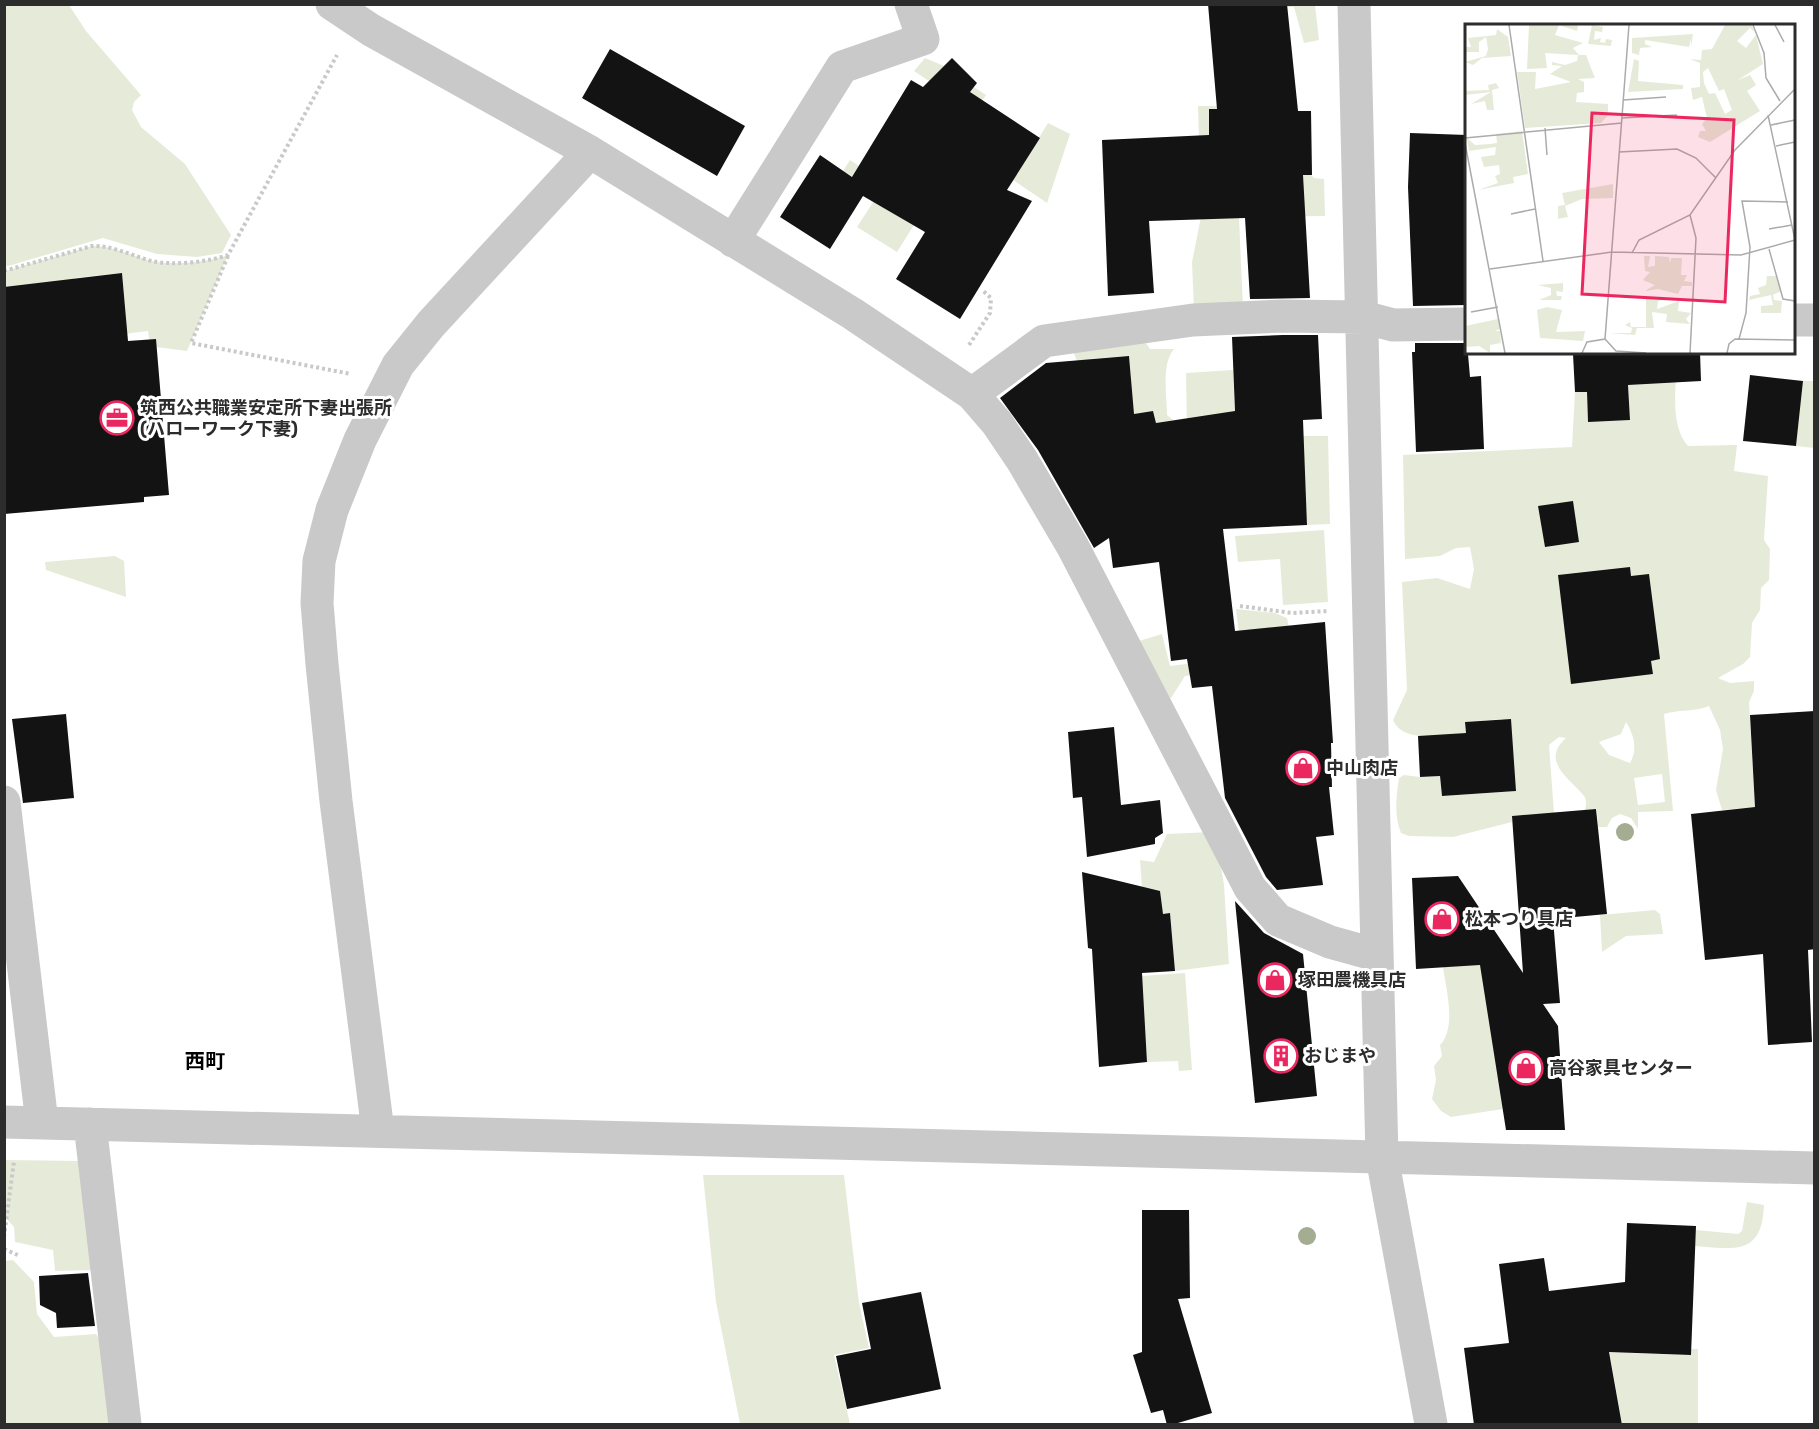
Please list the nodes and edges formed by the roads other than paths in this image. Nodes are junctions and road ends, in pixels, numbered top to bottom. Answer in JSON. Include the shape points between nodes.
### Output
{"nodes":[{"id":1,"x":911,"y":4,"type":"edge"},
{"id":2,"x":1354,"y":4,"type":"edge"},
{"id":3,"x":360,"y":15,"type":"edge"},
{"id":4,"x":590,"y":152,"type":"junction"},
{"id":5,"x":733,"y":241,"type":"junction"},
{"id":6,"x":1363,"y":317,"type":"junction"},
{"id":7,"x":1795,"y":320,"type":"edge"},
{"id":8,"x":1815,"y":320,"type":"edge"},
{"id":9,"x":1465,"y":324,"type":"edge"},
{"id":10,"x":959,"y":386,"type":"junction"},
{"id":11,"x":4,"y":802,"type":"edge"},
{"id":12,"x":1377,"y":955,"type":"junction"},
{"id":13,"x":4,"y":1122,"type":"edge"},
{"id":14,"x":42,"y":1123,"type":"junction"},
{"id":15,"x":90,"y":1124,"type":"junction"},
{"id":16,"x":378,"y":1131,"type":"junction"},
{"id":17,"x":1382,"y":1157,"type":"junction"},
{"id":18,"x":1815,"y":1168,"type":"edge"},
{"id":19,"x":126,"y":1425,"type":"edge"},
{"id":20,"x":1431,"y":1425,"type":"edge"}],
"edges":[{"from":1,"to":5,"type":"street","via":[[923,39],[842,67]]},
{"from":2,"to":6,"type":"street"},
{"from":3,"to":4,"type":"street"},
{"from":4,"to":5,"type":"street"},
{"from":4,"to":16,"type":"street","via":[[398,365],[360,440],[332,510],[319,561],[317,603],[336,801]]},
{"from":5,"to":10,"type":"street"},
{"from":6,"to":9,"type":"street","via":[[1393,325]]},
{"from":6,"to":10,"type":"street","via":[[1193,320],[1044,341]]},
{"from":6,"to":12,"type":"street"},
{"from":7,"to":8,"type":"street"},
{"from":10,"to":12,"type":"street","via":[[997,423],[1073,547],[1250,888],[1278,920],[1330,942]]},
{"from":11,"to":14,"type":"street"},
{"from":12,"to":17,"type":"street"},
{"from":13,"to":14,"type":"street"},
{"from":14,"to":15,"type":"street"},
{"from":15,"to":16,"type":"street"},
{"from":15,"to":19,"type":"street"},
{"from":16,"to":17,"type":"street"},
{"from":17,"to":18,"type":"street"},
{"from":17,"to":20,"type":"street"}]}
